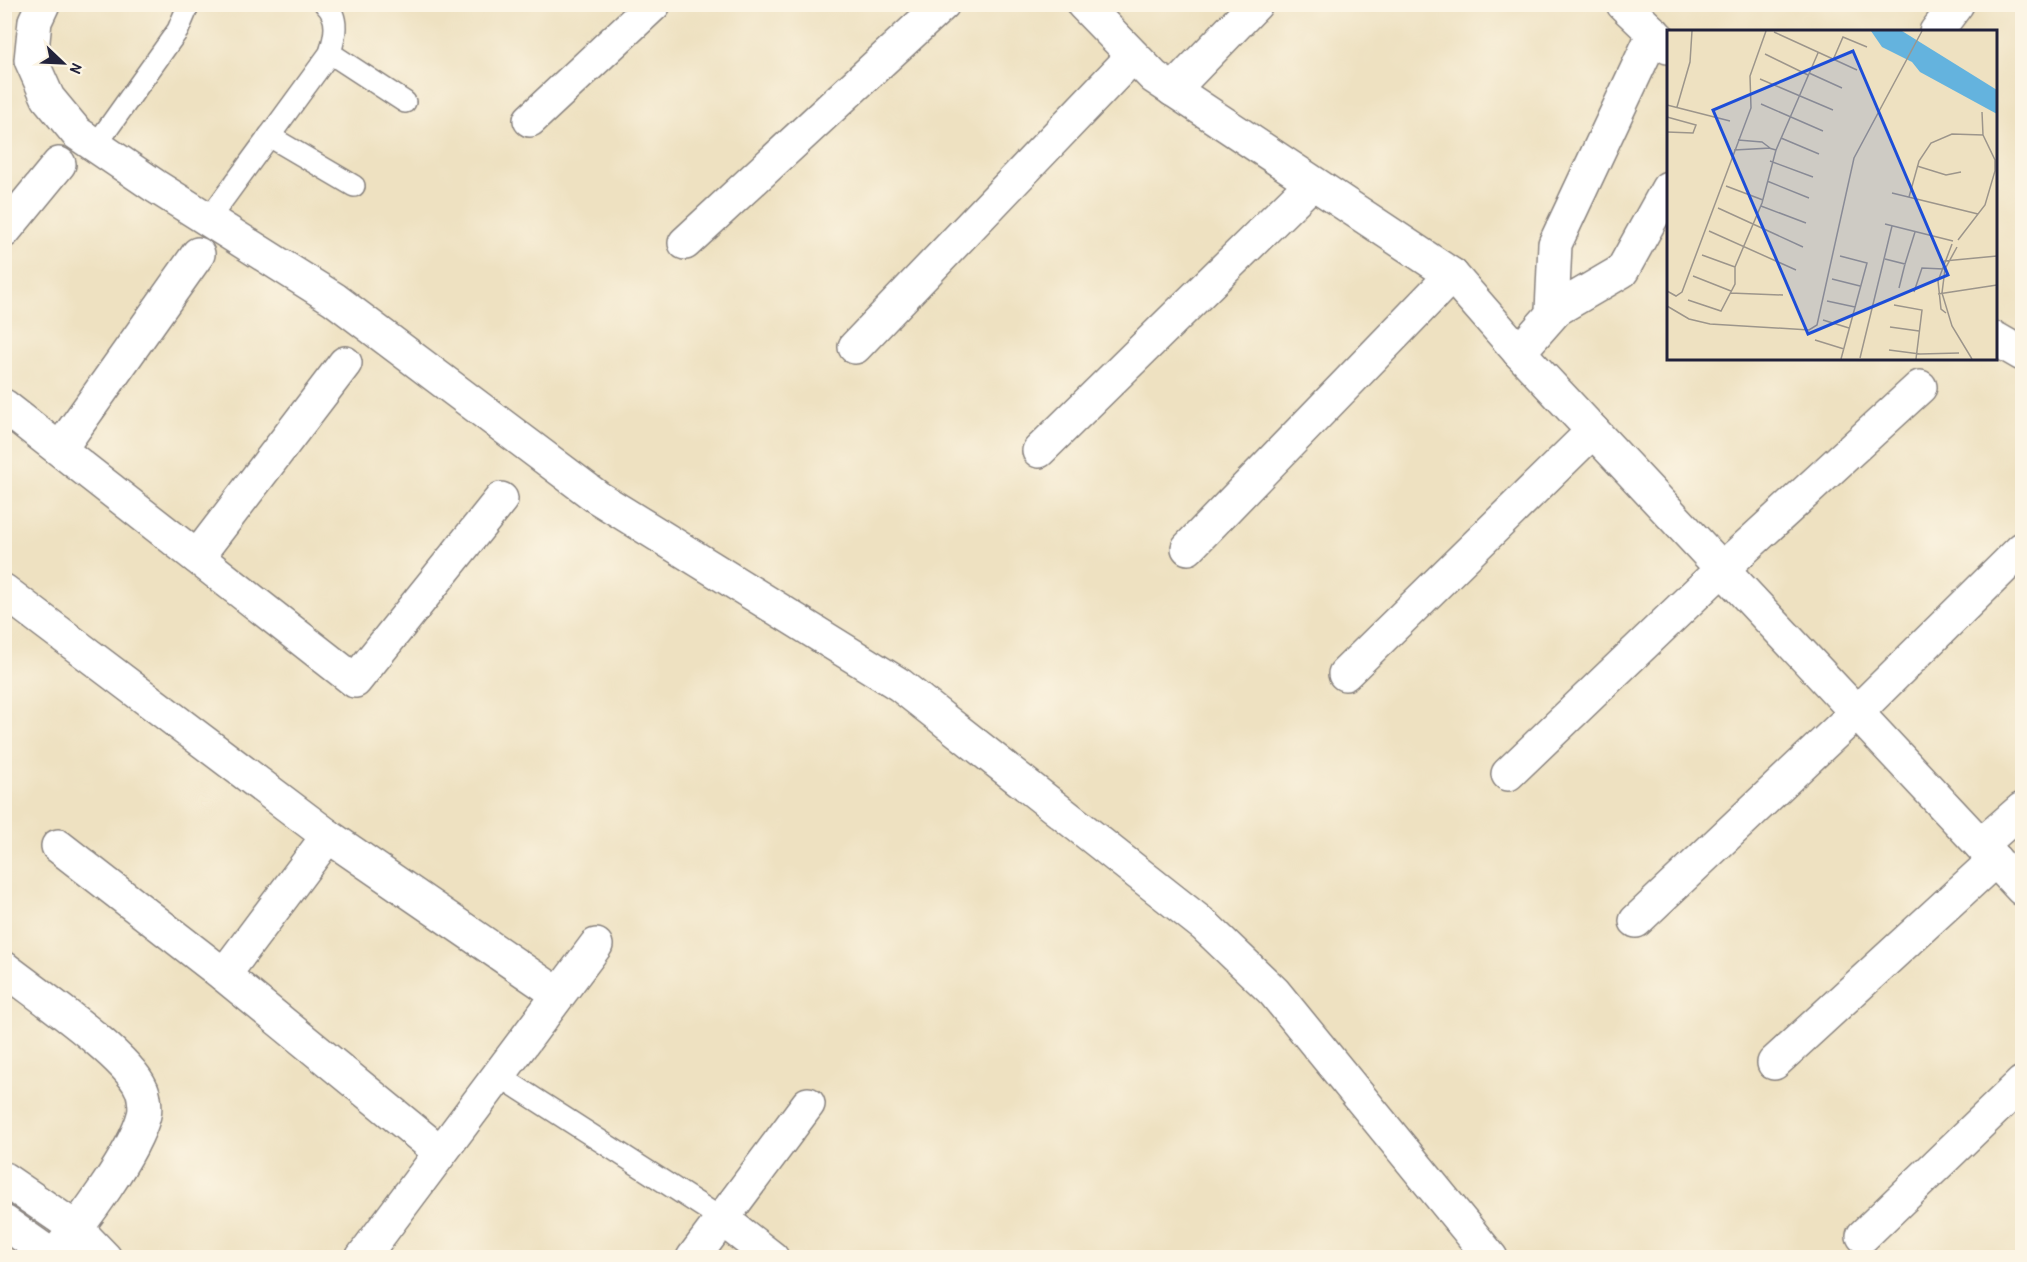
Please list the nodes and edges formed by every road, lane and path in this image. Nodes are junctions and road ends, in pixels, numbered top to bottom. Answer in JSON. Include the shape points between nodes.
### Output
{"nodes":[{"id":1,"x":43,"y":4,"type":"edge"},
{"id":2,"x":189,"y":4,"type":"edge"},
{"id":3,"x":325,"y":4,"type":"edge"},
{"id":4,"x":654,"y":4,"type":"edge"},
{"id":5,"x":943,"y":4,"type":"edge"},
{"id":6,"x":1083,"y":4,"type":"edge"},
{"id":7,"x":1256,"y":4,"type":"edge"},
{"id":8,"x":1623,"y":4,"type":"edge"},
{"id":9,"x":1957,"y":4,"type":"edge"},
{"id":10,"x":1937,"y":30,"type":"edge"},
{"id":11,"x":1661,"y":40,"type":"edge"},
{"id":12,"x":330,"y":53,"type":"junction"},
{"id":13,"x":1133,"y":56,"type":"junction"},
{"id":14,"x":1173,"y":90,"type":"junction"},
{"id":15,"x":405,"y":102,"type":"dead end"},
{"id":16,"x":530,"y":120,"type":"dead end"},
{"id":17,"x":269,"y":135,"type":"junction"},
{"id":18,"x":96,"y":145,"type":"junction"},
{"id":19,"x":59,"y":164,"type":"dead end"},
{"id":20,"x":1312,"y":183,"type":"junction"},
{"id":21,"x":354,"y":186,"type":"dead end"},
{"id":22,"x":1667,"y":190,"type":"edge"},
{"id":23,"x":208,"y":220,"type":"junction"},
{"id":24,"x":4,"y":231,"type":"edge"},
{"id":25,"x":685,"y":243,"type":"dead end"},
{"id":26,"x":198,"y":254,"type":"dead end"},
{"id":27,"x":1452,"y":275,"type":"junction"},
{"id":28,"x":1556,"y":310,"type":"junction"},
{"id":29,"x":1997,"y":340,"type":"edge"},
{"id":30,"x":855,"y":347,"type":"dead end"},
{"id":31,"x":1519,"y":352,"type":"junction"},
{"id":32,"x":2022,"y":354,"type":"edge"},
{"id":33,"x":345,"y":363,"type":"dead end"},
{"id":34,"x":1920,"y":387,"type":"dead end"},
{"id":35,"x":4,"y":406,"type":"edge"},
{"id":36,"x":1593,"y":431,"type":"junction"},
{"id":37,"x":60,"y":449,"type":"junction"},
{"id":38,"x":1039,"y":451,"type":"dead end"},
{"id":39,"x":501,"y":499,"type":"dead end"},
{"id":40,"x":1188,"y":548,"type":"dead end"},
{"id":41,"x":2022,"y":549,"type":"edge"},
{"id":42,"x":197,"y":557,"type":"junction"},
{"id":43,"x":1722,"y":569,"type":"junction"},
{"id":44,"x":4,"y":591,"type":"edge"},
{"id":45,"x":1345,"y":674,"type":"dead end"},
{"id":46,"x":1857,"y":712,"type":"junction"},
{"id":47,"x":1508,"y":774,"type":"dead end"},
{"id":48,"x":2022,"y":809,"type":"edge"},
{"id":49,"x":328,"y":836,"type":"junction"},
{"id":50,"x":58,"y":846,"type":"dead end"},
{"id":51,"x":1988,"y":852,"type":"junction"},
{"id":52,"x":2022,"y":889,"type":"edge"},
{"id":53,"x":1636,"y":921,"type":"dead end"},
{"id":54,"x":596,"y":945,"type":"dead end"},
{"id":55,"x":4,"y":968,"type":"edge"},
{"id":56,"x":224,"y":975,"type":"junction"},
{"id":57,"x":558,"y":994,"type":"junction"},
{"id":58,"x":1773,"y":1063,"type":"dead end"},
{"id":59,"x":498,"y":1075,"type":"junction"},
{"id":60,"x":2021,"y":1086,"type":"edge"},
{"id":61,"x":808,"y":1104,"type":"dead end"},
{"id":62,"x":440,"y":1152,"type":"junction"},
{"id":63,"x":4,"y":1179,"type":"edge"},
{"id":64,"x":722,"y":1219,"type":"junction"},
{"id":65,"x":4,"y":1222,"type":"edge"},
{"id":66,"x":77,"y":1229,"type":"junction"},
{"id":67,"x":1863,"y":1236,"type":"dead end"},
{"id":68,"x":365,"y":1256,"type":"edge"},
{"id":69,"x":54,"y":1257,"type":"edge"},
{"id":70,"x":105,"y":1257,"type":"edge"},
{"id":71,"x":693,"y":1257,"type":"edge"},
{"id":72,"x":772,"y":1257,"type":"edge"},
{"id":73,"x":1491,"y":1257,"type":"edge"}],
"edges":[{"from":1,"to":18,"type":"street","via":[[35,21],[31,60],[48,98],[77,133]]},
{"from":2,"to":18,"type":"lane","via":[[178,30]]},
{"from":3,"to":12,"type":"lane","via":[[335,20]]},
{"from":4,"to":16,"type":"street"},
{"from":5,"to":25,"type":"street"},
{"from":6,"to":13,"type":"street"},
{"from":7,"to":14,"type":"street"},
{"from":8,"to":11,"type":"street"},
{"from":9,"to":10,"type":"street"},
{"from":11,"to":28,"type":"street","via":[[1555,244],[1552,312]]},
{"from":12,"to":15,"type":"lane"},
{"from":12,"to":17,"type":"lane"},
{"from":13,"to":14,"type":"street"},
{"from":13,"to":30,"type":"street"},
{"from":14,"to":20,"type":"street"},
{"from":17,"to":21,"type":"lane"},
{"from":17,"to":23,"type":"lane"},
{"from":18,"to":23,"type":"street"},
{"from":19,"to":24,"type":"street"},
{"from":20,"to":27,"type":"street"},
{"from":20,"to":38,"type":"street"},
{"from":22,"to":28,"type":"street","via":[[1622,271]]},
{"from":23,"to":73,"type":"street","via":[[334,299],[597,497],[900,685],[1205,926],[1274,992]]},
{"from":26,"to":37,"type":"street"},
{"from":27,"to":31,"type":"street"},
{"from":27,"to":40,"type":"street"},
{"from":28,"to":31,"type":"street"},
{"from":29,"to":32,"type":"street"},
{"from":31,"to":36,"type":"street"},
{"from":33,"to":42,"type":"street"},
{"from":34,"to":43,"type":"street"},
{"from":35,"to":37,"type":"street"},
{"from":36,"to":43,"type":"street"},
{"from":36,"to":45,"type":"street"},
{"from":37,"to":42,"type":"street"},
{"from":39,"to":42,"type":"street","via":[[355,681]]},
{"from":41,"to":46,"type":"street"},
{"from":43,"to":46,"type":"street"},
{"from":43,"to":47,"type":"street"},
{"from":44,"to":49,"type":"street"},
{"from":46,"to":51,"type":"street"},
{"from":46,"to":53,"type":"street"},
{"from":48,"to":51,"type":"street"},
{"from":49,"to":56,"type":"street"},
{"from":49,"to":57,"type":"street"},
{"from":50,"to":56,"type":"street"},
{"from":51,"to":52,"type":"street"},
{"from":51,"to":58,"type":"street"},
{"from":54,"to":57,"type":"street"},
{"from":55,"to":66,"type":"street","via":[[121,1060],[142,1088],[145,1113],[129,1150]]},
{"from":56,"to":62,"type":"street"},
{"from":57,"to":59,"type":"street"},
{"from":59,"to":62,"type":"street"},
{"from":59,"to":64,"type":"lane"},
{"from":60,"to":67,"type":"street"},
{"from":61,"to":64,"type":"street"},
{"from":62,"to":68,"type":"street"},
{"from":63,"to":66,"type":"street"},
{"from":64,"to":71,"type":"street"},
{"from":64,"to":72,"type":"street"},
{"from":65,"to":69,"type":"street"},
{"from":66,"to":69,"type":"street"},
{"from":66,"to":70,"type":"street"}]}
